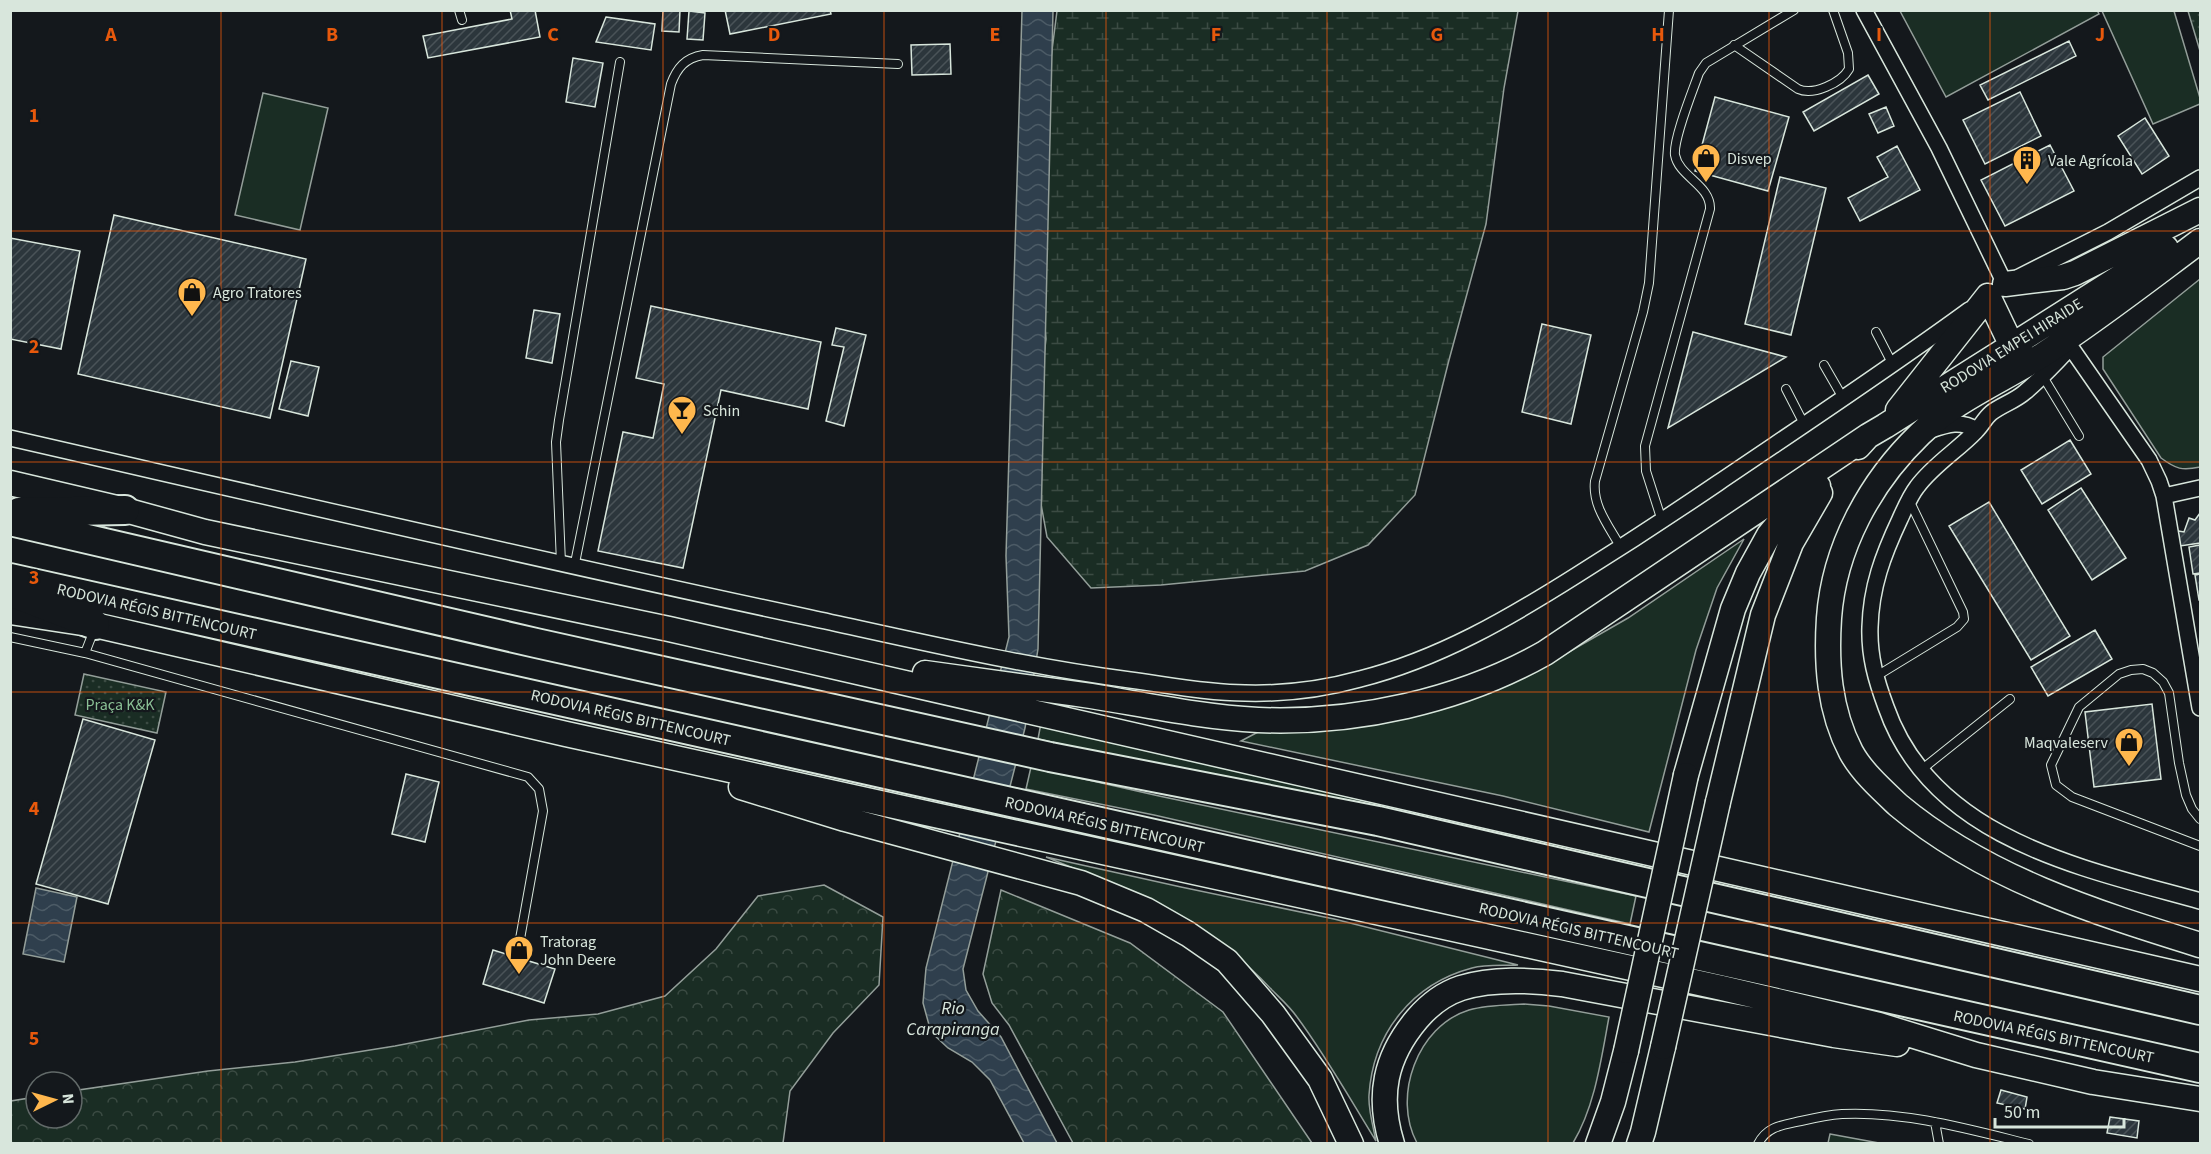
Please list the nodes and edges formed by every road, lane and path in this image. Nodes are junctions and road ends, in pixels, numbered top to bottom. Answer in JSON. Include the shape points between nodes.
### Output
{"nodes":[{"id":1,"x":459,"y":10,"type":"edge"},
{"id":2,"x":1669,"y":10,"type":"edge"},
{"id":3,"x":1794,"y":10,"type":"edge"},
{"id":4,"x":1833,"y":10,"type":"edge"},
{"id":5,"x":1864,"y":10,"type":"edge"},
{"id":6,"x":462,"y":20,"type":"dead end"},
{"id":7,"x":1734,"y":45,"type":"junction"},
{"id":8,"x":620,"y":62,"type":"dead end"},
{"id":9,"x":898,"y":64,"type":"dead end"},
{"id":10,"x":2200,"y":178,"type":"edge"},
{"id":11,"x":2200,"y":210,"type":"edge"},
{"id":12,"x":2200,"y":227,"type":"edge"},
{"id":13,"x":2200,"y":241,"type":"edge"},
{"id":14,"x":1996,"y":290,"type":"junction"},
{"id":15,"x":1876,"y":332,"type":"dead end"},
{"id":16,"x":2068,"y":343,"type":"junction"},
{"id":17,"x":2012,"y":344,"type":"junction"},
{"id":18,"x":1824,"y":365,"type":"dead end"},
{"id":19,"x":1893,"y":365,"type":"junction"},
{"id":20,"x":2037,"y":369,"type":"junction"},
{"id":21,"x":1786,"y":389,"type":"dead end"},
{"id":22,"x":1843,"y":398,"type":"junction"},
{"id":23,"x":1804,"y":424,"type":"junction"},
{"id":24,"x":1977,"y":430,"type":"junction"},
{"id":25,"x":1877,"y":431,"type":"junction"},
{"id":26,"x":1920,"y":434,"type":"junction"},
{"id":27,"x":2079,"y":436,"type":"dead end"},
{"id":28,"x":10,"y":438,"type":"edge"},
{"id":29,"x":1830,"y":476,"type":"junction"},
{"id":30,"x":10,"y":483,"type":"edge"},
{"id":31,"x":2200,"y":488,"type":"edge"},
{"id":32,"x":2164,"y":495,"type":"junction"},
{"id":33,"x":1909,"y":500,"type":"junction"},
{"id":34,"x":125,"y":510,"type":"junction"},
{"id":35,"x":10,"y":512,"type":"edge"},
{"id":36,"x":10,"y":521,"type":"edge"},
{"id":37,"x":1662,"y":521,"type":"junction"},
{"id":38,"x":1621,"y":548,"type":"junction"},
{"id":39,"x":567,"y":566,"type":"junction"},
{"id":40,"x":10,"y":578,"type":"edge"},
{"id":41,"x":10,"y":592,"type":"edge"},
{"id":42,"x":10,"y":612,"type":"edge"},
{"id":43,"x":95,"y":625,"type":"junction"},
{"id":44,"x":10,"y":637,"type":"edge"},
{"id":45,"x":85,"y":653,"type":"junction"},
{"id":46,"x":1875,"y":677,"type":"junction"},
{"id":47,"x":1065,"y":682,"type":"junction"},
{"id":48,"x":988,"y":692,"type":"junction"},
{"id":49,"x":2010,"y":699,"type":"dead end"},
{"id":50,"x":2200,"y":708,"type":"edge"},
{"id":51,"x":566,"y":734,"type":"junction"},
{"id":52,"x":1921,"y":770,"type":"junction"},
{"id":53,"x":2200,"y":819,"type":"edge"},
{"id":54,"x":2200,"y":846,"type":"edge"},
{"id":55,"x":2200,"y":901,"type":"edge"},
{"id":56,"x":2200,"y":945,"type":"edge"},
{"id":57,"x":518,"y":950,"type":"dead end"},
{"id":58,"x":2200,"y":980,"type":"edge"},
{"id":59,"x":2200,"y":1010,"type":"edge"},
{"id":60,"x":1976,"y":1055,"type":"junction"},
{"id":61,"x":2200,"y":1068,"type":"edge"},
{"id":62,"x":2200,"y":1099,"type":"edge"},
{"id":63,"x":1935,"y":1122,"type":"junction"},
{"id":64,"x":1351,"y":1143,"type":"edge"},
{"id":65,"x":1392,"y":1143,"type":"edge"},
{"id":66,"x":1598,"y":1143,"type":"edge"},
{"id":67,"x":1639,"y":1143,"type":"edge"},
{"id":68,"x":1758,"y":1143,"type":"edge"},
{"id":69,"x":1939,"y":1143,"type":"edge"},
{"id":70,"x":2029,"y":1143,"type":"edge"}],
"edges":[{"from":1,"to":6,"type":"lane"},
{"from":2,"to":38,"type":"lane","via":[[1649,283],[1595,481],[1598,506]]},
{"from":3,"to":7,"type":"lane"},
{"from":4,"to":7,"type":"lane","via":[[1848,53],[1849,69],[1842,78],[1813,91],[1803,92]]},
{"from":5,"to":14,"type":"street","via":[[1939,148]]},
{"from":7,"to":37,"type":"lane","via":[[1702,67],[1676,143],[1677,160],[1711,204],[1645,446],[1646,471]]},
{"from":8,"to":39,"type":"lane","via":[[559,420],[556,453]]},
{"from":9,"to":39,"type":"lane","via":[[703,55],[677,69]]},
{"from":10,"to":14,"type":"street","via":[[2108,232]]},
{"from":11,"to":14,"type":"main road","via":[[2075,273]]},
{"from":12,"to":17,"type":"main road","name":"RODOVIA EMPEI HIRAIDE"},
{"from":13,"to":16,"type":"main road"},
{"from":14,"to":17,"type":"main road"},
{"from":14,"to":19,"type":"street"},
{"from":14,"to":25,"type":"main road"},
{"from":15,"to":19,"type":"lane"},
{"from":16,"to":20,"type":"main road"},
{"from":16,"to":32,"type":"street","via":[[2149,460]]},
{"from":17,"to":20,"type":"main road"},
{"from":17,"to":25,"type":"main road","name":"RODOVIA EMPEI HIRAIDE"},
{"from":18,"to":22,"type":"lane"},
{"from":19,"to":22,"type":"street"},
{"from":20,"to":24,"type":"street","via":[[2025,392],[1991,412]]},
{"from":20,"to":26,"type":"main road","via":[[1976,392]]},
{"from":20,"to":27,"type":"lane"},
{"from":21,"to":23,"type":"lane"},
{"from":22,"to":23,"type":"street"},
{"from":23,"to":37,"type":"street"},
{"from":24,"to":26,"type":"street","via":[[1950,424]]},
{"from":24,"to":33,"type":"street","via":[[1923,479]]},
{"from":25,"to":29,"type":"main road","name":"RODOVIA EMPEI HIRAIDE"},
{"from":25,"to":47,"type":"main road","via":[[1545,653],[1511,672],[1466,689],[1370,713],[1259,720],[1192,713]]},
{"from":26,"to":56,"type":"main road","via":[[1882,475],[1854,523],[1838,568],[1828,644],[1829,674],[1833,705],[1852,753],[1865,772],[1908,813],[1956,848],[1995,869],[2089,908]]},
{"from":28,"to":39,"type":"street"},
{"from":29,"to":66,"type":"main road","bridge":true,"via":[[1787,513],[1769,535],[1733,609],[1686,774],[1626,1051]]},
{"from":29,"to":67,"type":"main road","bridge":true,"via":[[1791,543],[1764,615]]},
{"from":30,"to":34,"type":"main road"},
{"from":31,"to":32,"type":"street"},
{"from":32,"to":50,"type":"street"},
{"from":33,"to":46,"type":"street","via":[[1875,578],[1870,638]]},
{"from":33,"to":46,"type":"lane","via":[[1964,619]]},
{"from":34,"to":35,"type":"highway"},
{"from":34,"to":48,"type":"main road","via":[[205,532],[669,629],[852,661]]},
{"from":36,"to":59,"type":"highway","via":[[1050,757],[1378,821]]},
{"from":37,"to":38,"type":"street"},
{"from":38,"to":47,"type":"street","via":[[1494,625],[1413,662],[1354,681],[1246,693]]},
{"from":39,"to":47,"type":"street","via":[[992,658]]},
{"from":40,"to":61,"type":"highway","name":"RODOVIA RÉGIS BITTENCOURT"},
{"from":41,"to":43,"type":"highway"},
{"from":42,"to":43,"type":"main road"},
{"from":43,"to":45,"type":"lane"},
{"from":43,"to":51,"type":"main road"},
{"from":44,"to":45,"type":"lane"},
{"from":45,"to":57,"type":"lane","via":[[528,777],[539,789],[543,811]]},
{"from":46,"to":52,"type":"street","via":[[1894,728]]},
{"from":47,"to":48,"type":"main road"},
{"from":48,"to":58,"type":"main road","via":[[1062,718]]},
{"from":49,"to":52,"type":"lane"},
{"from":51,"to":60,"type":"main road","via":[[1767,999],[1880,1025]]},
{"from":51,"to":64,"type":"main road","via":[[845,819],[1081,883],[1146,910],[1227,961],[1273,1014],[1320,1079]]},
{"from":52,"to":55,"type":"street","via":[[1974,818],[2039,853]]},
{"from":53,"to":54,"type":"lane","via":[[2186,795],[2169,693],[2163,682],[2143,669],[2119,674],[2079,707],[2051,765],[2056,784],[2072,796]]},
{"from":60,"to":62,"type":"main road","via":[[2093,1082]]},
{"from":60,"to":65,"type":"main road","via":[[1834,1035],[1562,984],[1492,983],[1460,988],[1431,1004],[1402,1038],[1391,1060],[1386,1084],[1385,1122]]},
{"from":63,"to":68,"type":"lane","via":[[1840,1114],[1770,1128]]},
{"from":63,"to":69,"type":"lane"},
{"from":63,"to":70,"type":"lane"}]}
